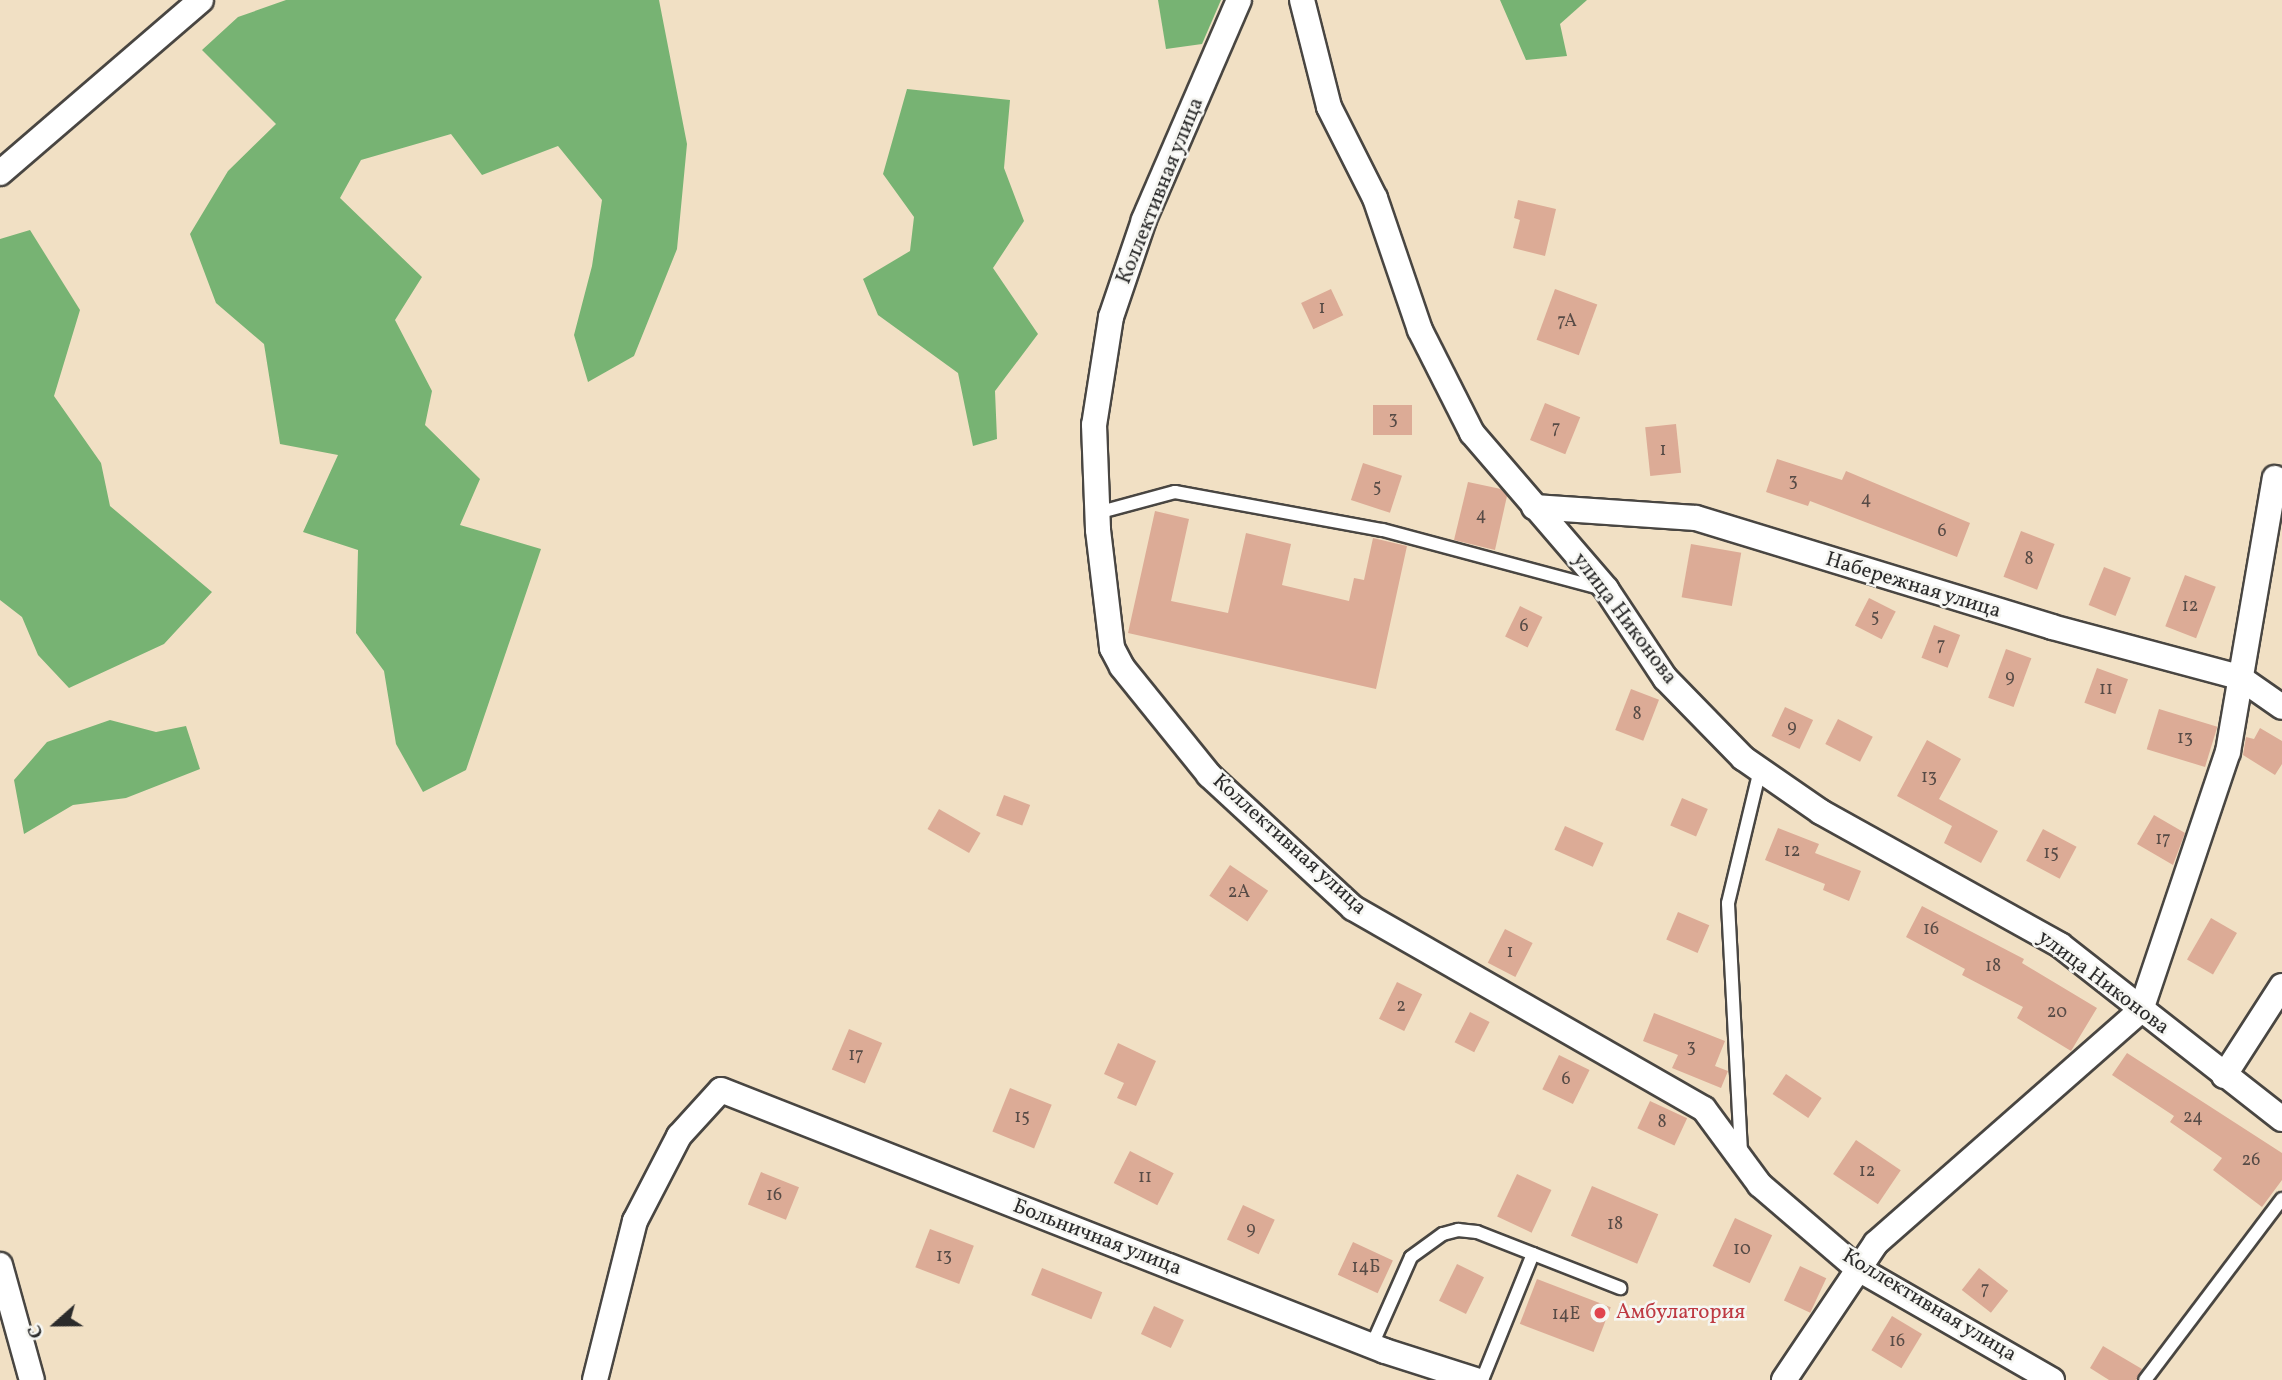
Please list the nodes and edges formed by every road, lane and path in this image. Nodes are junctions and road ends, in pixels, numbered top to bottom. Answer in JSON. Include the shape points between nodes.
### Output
{"nodes":[{"id":1,"x":201,"y":0,"type":"edge"},
{"id":2,"x":1239,"y":0,"type":"edge"},
{"id":3,"x":1301,"y":0,"type":"edge"},
{"id":4,"x":0,"y":173,"type":"edge"},
{"id":5,"x":2275,"y":478,"type":"dead end"},
{"id":6,"x":1534,"y":507,"type":"junction"},
{"id":7,"x":1097,"y":513,"type":"junction"},
{"id":8,"x":1606,"y":589,"type":"junction"},
{"id":9,"x":2239,"y":677,"type":"junction"},
{"id":10,"x":2282,"y":706,"type":"edge"},
{"id":11,"x":1760,"y":770,"type":"junction"},
{"id":12,"x":2282,"y":986,"type":"edge"},
{"id":13,"x":2141,"y":1010,"type":"junction"},
{"id":14,"x":2224,"y":1076,"type":"junction"},
{"id":15,"x":2282,"y":1119,"type":"edge"},
{"id":16,"x":1741,"y":1159,"type":"junction"},
{"id":17,"x":2282,"y":1199,"type":"edge"},
{"id":18,"x":1533,"y":1254,"type":"junction"},
{"id":19,"x":0,"y":1265,"type":"edge"},
{"id":20,"x":1857,"y":1268,"type":"junction"},
{"id":21,"x":1620,"y":1288,"type":"dead end"},
{"id":22,"x":1372,"y":1345,"type":"junction"},
{"id":23,"x":1786,"y":1379,"type":"edge"},
{"id":24,"x":32,"y":1380,"type":"edge"},
{"id":25,"x":595,"y":1380,"type":"edge"},
{"id":26,"x":1476,"y":1380,"type":"edge"},
{"id":27,"x":1482,"y":1380,"type":"edge"},
{"id":28,"x":2052,"y":1380,"type":"edge"},
{"id":29,"x":2145,"y":1380,"type":"edge"}],
"edges":[{"from":1,"to":4,"type":"street"},
{"from":2,"to":7,"type":"street","name":"Коллективная улица","via":[[1144,220],[1111,317],[1094,425]]},
{"from":3,"to":6,"type":"street","name":"улица Никонова","via":[[1329,107],[1375,198],[1420,330],[1472,433]]},
{"from":5,"to":9,"type":"street"},
{"from":6,"to":8,"type":"street","name":"улица Никонова"},
{"from":6,"to":9,"type":"street","name":"Набережная улица","via":[[1696,518],[2052,627]]},
{"from":7,"to":8,"type":"lane","via":[[1175,492],[1383,530]]},
{"from":7,"to":16,"type":"street","name":"Коллективная улица","via":[[1112,648],[1209,775],[1353,908],[1704,1109]]},
{"from":8,"to":11,"type":"street","name":"улица Никонова","via":[[1665,678]]},
{"from":9,"to":10,"type":"street","name":"Набережная улица"},
{"from":9,"to":13,"type":"street","via":[[2228,752]]},
{"from":11,"to":13,"type":"street","name":"улица Никонова","via":[[1821,812],[2060,945]]},
{"from":11,"to":16,"type":"lane","via":[[1728,903]]},
{"from":12,"to":14,"type":"street"},
{"from":13,"to":14,"type":"street","name":"улица Никонова"},
{"from":13,"to":20,"type":"street","via":[[1876,1242]]},
{"from":14,"to":15,"type":"street","name":"улица Никонова"},
{"from":16,"to":20,"type":"street","name":"Коллективная улица","via":[[1760,1185]]},
{"from":17,"to":29,"type":"lane"},
{"from":18,"to":21,"type":"lane"},
{"from":18,"to":22,"type":"lane","via":[[1476,1232],[1443,1234],[1411,1257]]},
{"from":18,"to":27,"type":"lane"},
{"from":19,"to":24,"type":"street"},
{"from":20,"to":23,"type":"street"},
{"from":20,"to":28,"type":"street","name":"Коллективная улица"},
{"from":22,"to":25,"type":"street","name":"Больничная улица","via":[[721,1090],[679,1136],[635,1221]]},
{"from":22,"to":26,"type":"street","name":"Больничная улица"}]}
